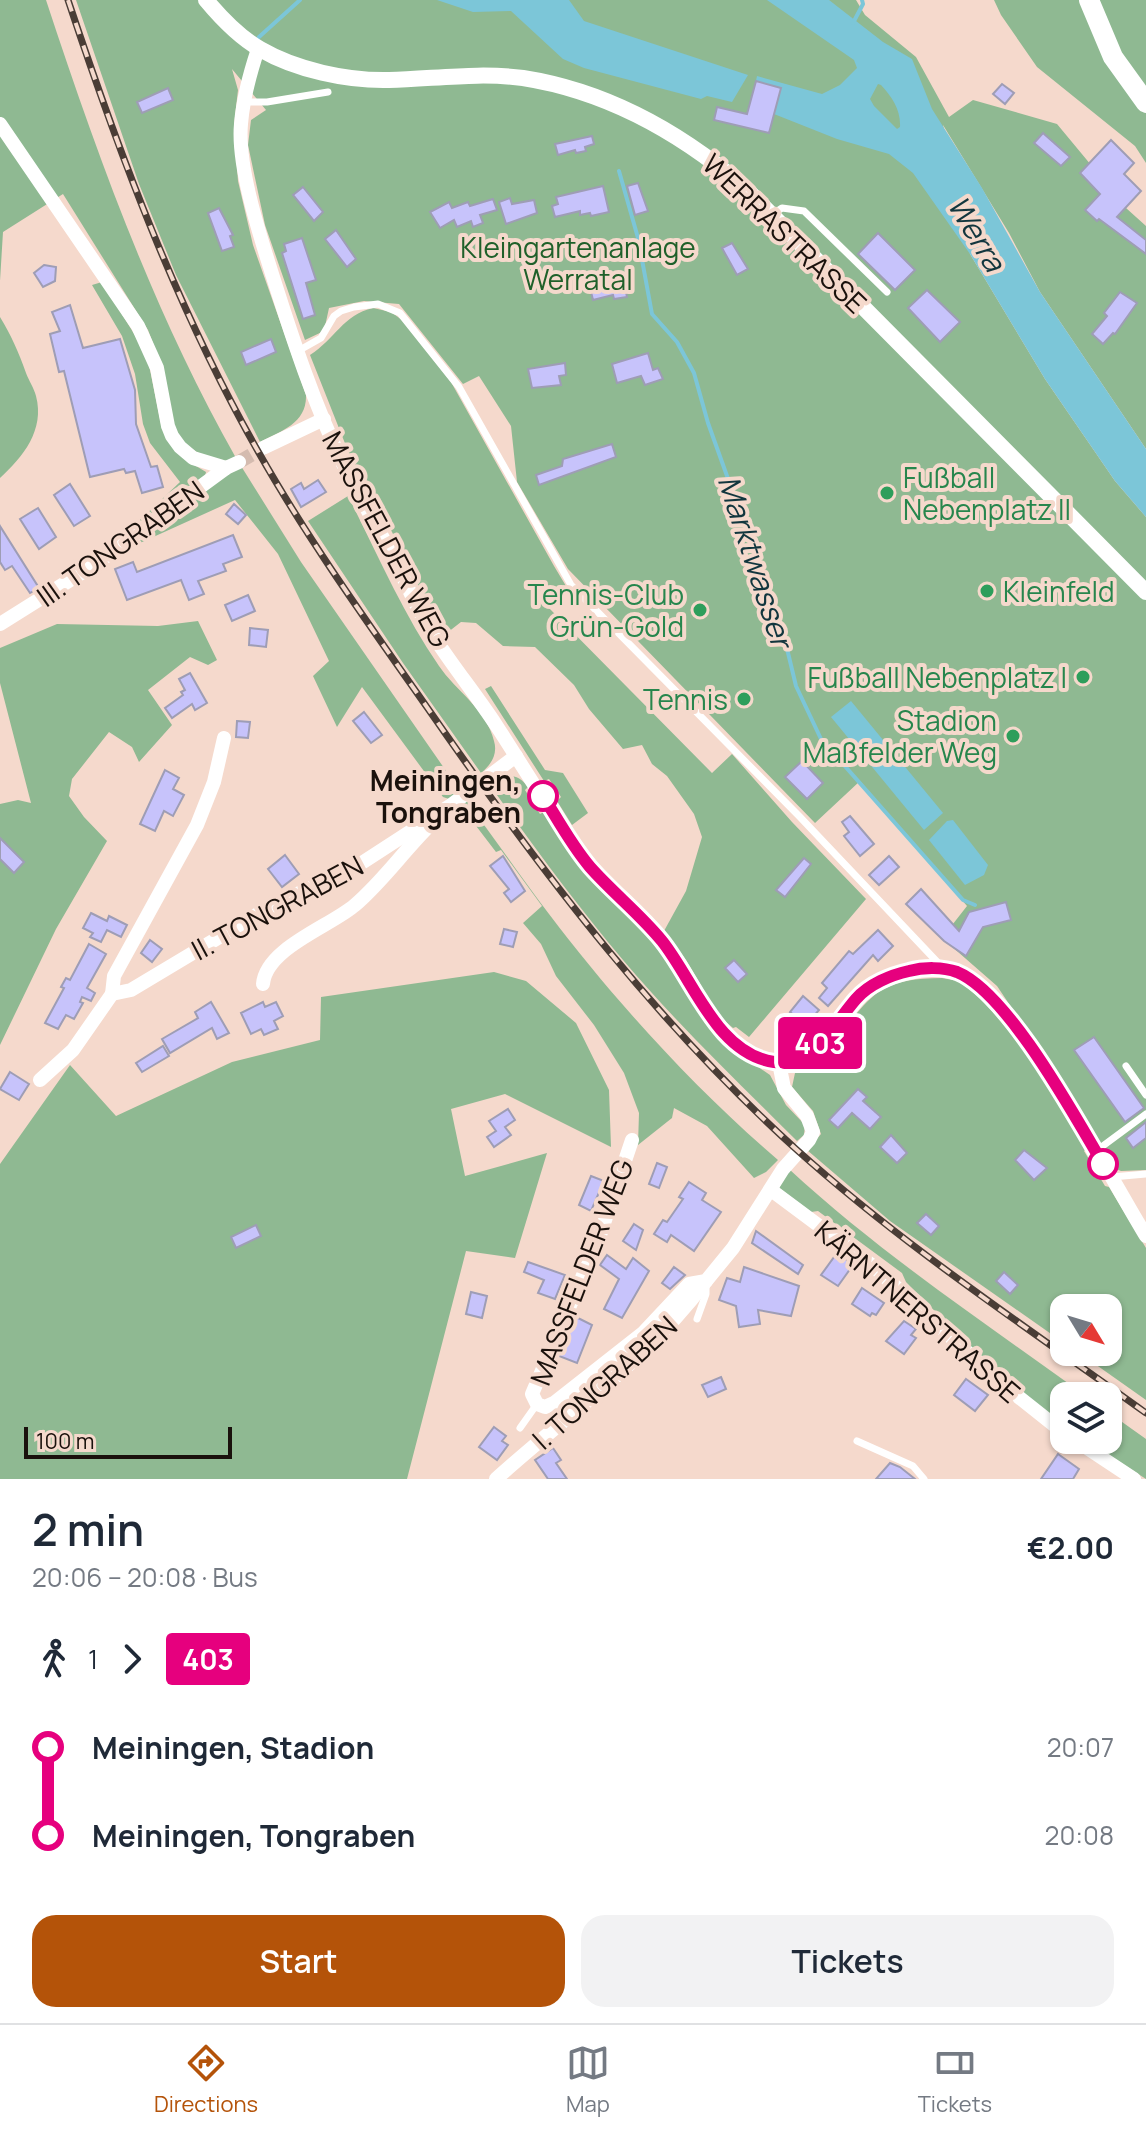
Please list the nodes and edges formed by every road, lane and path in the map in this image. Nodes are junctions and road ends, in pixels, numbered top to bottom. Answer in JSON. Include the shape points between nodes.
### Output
{"nodes":[{"id":1,"x":206,"y":0,"type":"edge"},
{"id":2,"x":1089,"y":0,"type":"edge"},
{"id":3,"x":258,"y":49,"type":"junction"},
{"id":4,"x":328,"y":92,"type":"dead end"},
{"id":5,"x":245,"y":102,"type":"junction"},
{"id":6,"x":1146,"y":103,"type":"edge"},
{"id":7,"x":0,"y":124,"type":"edge"},
{"id":8,"x":772,"y":215,"type":"junction"},
{"id":9,"x":887,"y":292,"type":"dead end"},
{"id":10,"x":298,"y":351,"type":"junction"},
{"id":11,"x":324,"y":419,"type":"junction"},
{"id":12,"x":263,"y":448,"type":"tunnel mouth"},
{"id":13,"x":1146,"y":592,"type":"edge"},
{"id":14,"x":0,"y":624,"type":"edge"},
{"id":15,"x":224,"y":738,"type":"dead end"},
{"id":16,"x":516,"y":756,"type":"junction"},
{"id":17,"x":451,"y":805,"type":"junction"},
{"id":18,"x":943,"y":969,"type":"junction"},
{"id":19,"x":263,"y":984,"type":"dead end"},
{"id":20,"x":112,"y":994,"type":"junction"},
{"id":21,"x":779,"y":1063,"type":"junction"},
{"id":22,"x":1126,"y":1066,"type":"dead end"},
{"id":23,"x":40,"y":1080,"type":"dead end"},
{"id":24,"x":1146,"y":1095,"type":"edge"},
{"id":25,"x":1146,"y":1114,"type":"edge"},
{"id":26,"x":632,"y":1140,"type":"dead end"},
{"id":27,"x":1095,"y":1151,"type":"junction"},
{"id":28,"x":1146,"y":1174,"type":"edge"},
{"id":29,"x":1111,"y":1177,"type":"junction"},
{"id":30,"x":771,"y":1190,"type":"junction"},
{"id":31,"x":1146,"y":1236,"type":"edge"},
{"id":32,"x":706,"y":1281,"type":"junction"},
{"id":33,"x":697,"y":1319,"type":"dead end"},
{"id":34,"x":537,"y":1404,"type":"junction"},
{"id":35,"x":1050,"y":1422,"type":"edge"},
{"id":36,"x":520,"y":1428,"type":"dead end"},
{"id":37,"x":857,"y":1441,"type":"dead end"},
{"id":38,"x":1096,"y":1454,"type":"edge"},
{"id":39,"x":496,"y":1479,"type":"edge"},
{"id":40,"x":924,"y":1479,"type":"edge"},
{"id":41,"x":1134,"y":1479,"type":"edge"}],
"edges":[{"from":1,"to":3,"type":"street","name":"WERRASTRASSE"},
{"from":2,"to":6,"type":"main road","via":[[1113,57]]},
{"from":3,"to":5,"type":"street","name":"MASSFELDER WEG"},
{"from":3,"to":8,"type":"street","name":"WERRASTRASSE","via":[[342,76],[386,80],[487,74],[565,87],[651,122],[690,145]]},
{"from":4,"to":5,"type":"lane"},
{"from":5,"to":10,"type":"street","name":"MASSFELDER WEG","via":[[240,126],[247,181]]},
{"from":7,"to":14,"type":"street","name":"III. TONGRABEN","via":[[138,326],[152,353],[172,436],[193,458],[232,465],[94,565]]},
{"from":8,"to":9,"type":"lane","via":[[782,208],[804,211]]},
{"from":8,"to":13,"type":"street","name":"WERRASTRASSE"},
{"from":10,"to":11,"type":"street","name":"MASSFELDER WEG"},
{"from":10,"to":18,"type":"lane","via":[[321,338],[341,311],[378,304],[400,313],[459,387],[571,585]]},
{"from":11,"to":12,"type":"street"},
{"from":11,"to":16,"type":"street","name":"MASSFELDER WEG","via":[[434,638]]},
{"from":15,"to":20,"type":"street","via":[[197,825],[114,976]]},
{"from":16,"to":17,"type":"street","name":"II. TONGRABEN"},
{"from":16,"to":21,"type":"street","name":"MASSFELDER WEG","via":[[586,861],[660,939],[722,1030],[754,1056]]},
{"from":17,"to":19,"type":"street","via":[[357,904],[292,944]]},
{"from":17,"to":20,"type":"street","name":"II. TONGRABEN","via":[[354,868],[273,905],[131,990]]},
{"from":18,"to":21,"type":"street","via":[[898,973],[878,983],[859,995],[810,1053]]},
{"from":18,"to":27,"type":"street","via":[[976,984],[1008,1016]]},
{"from":20,"to":23,"type":"street","via":[[73,1050]]},
{"from":21,"to":30,"type":"street","name":"MASSFELDER WEG","via":[[784,1088],[813,1132]]},
{"from":22,"to":24,"type":"lane"},
{"from":25,"to":27,"type":"lane"},
{"from":26,"to":34,"type":"street","name":"MASSFELDER WEG","via":[[599,1238],[532,1394]]},
{"from":27,"to":29,"type":"street"},
{"from":28,"to":29,"type":"lane"},
{"from":29,"to":31,"type":"street"},
{"from":30,"to":32,"type":"street","name":"MASSFELDER WEG"},
{"from":30,"to":35,"type":"street","name":"KÄRNTNERSTRASSE","via":[[873,1266]]},
{"from":32,"to":33,"type":"lane"},
{"from":32,"to":34,"type":"street","name":"MASSFELDER WEG","via":[[689,1284],[643,1333],[554,1403]]},
{"from":32,"to":39,"type":"street","name":"I. TONGRABEN","via":[[650,1346]]},
{"from":34,"to":36,"type":"lane"},
{"from":37,"to":40,"type":"lane","via":[[913,1466]]},
{"from":38,"to":41,"type":"street"}]}
